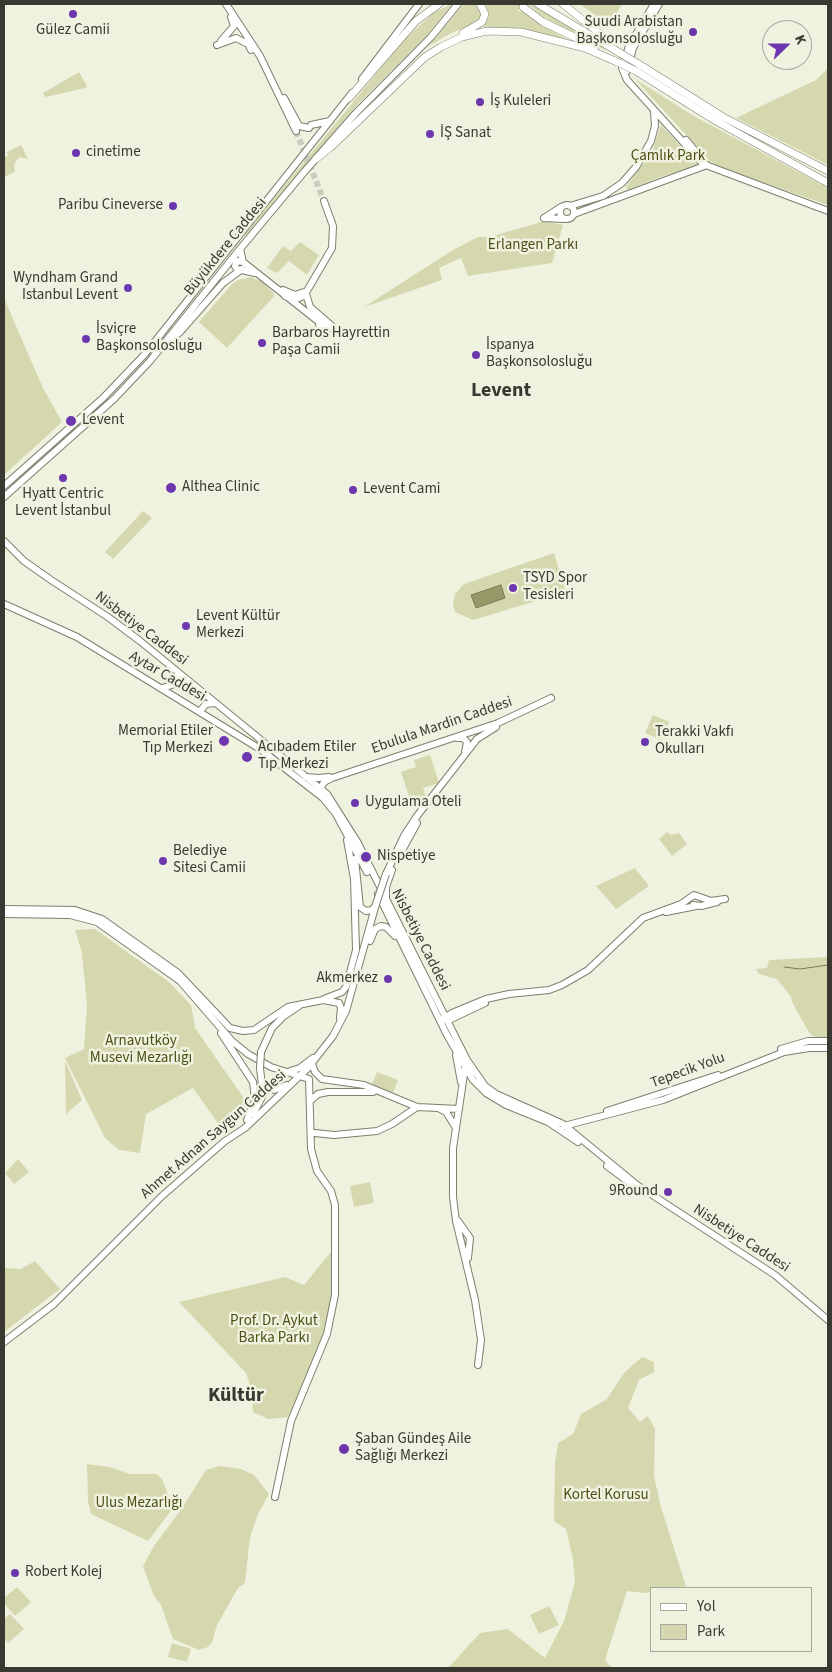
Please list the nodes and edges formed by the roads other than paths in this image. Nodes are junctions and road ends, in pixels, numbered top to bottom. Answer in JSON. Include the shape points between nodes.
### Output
{"nodes":[{"id":1,"x":419,"y":4,"type":"edge"},
{"id":2,"x":439,"y":4,"type":"edge"},
{"id":3,"x":458,"y":4,"type":"edge"},
{"id":4,"x":480,"y":4,"type":"edge"},
{"id":5,"x":538,"y":4,"type":"edge"},
{"id":6,"x":563,"y":4,"type":"edge"},
{"id":7,"x":654,"y":4,"type":"edge"},
{"id":8,"x":659,"y":4,"type":"edge"},
{"id":9,"x":227,"y":5,"type":"edge"},
{"id":10,"x":523,"y":8,"type":"dead end"},
{"id":11,"x":631,"y":47,"type":"junction"},
{"id":12,"x":433,"y":51,"type":"junction"},
{"id":13,"x":260,"y":56,"type":"junction"},
{"id":14,"x":618,"y":56,"type":"junction"},
{"id":15,"x":636,"y":67,"type":"junction"},
{"id":16,"x":348,"y":98,"type":"junction"},
{"id":17,"x":285,"y":110,"type":"junction"},
{"id":18,"x":654,"y":111,"type":"junction"},
{"id":19,"x":664,"y":119,"type":"junction"},
{"id":20,"x":330,"y":121,"type":"junction"},
{"id":21,"x":655,"y":126,"type":"junction"},
{"id":22,"x":296,"y":131,"type":"tunnel mouth"},
{"id":23,"x":316,"y":159,"type":"junction"},
{"id":24,"x":707,"y":166,"type":"junction"},
{"id":25,"x":828,"y":172,"type":"edge"},
{"id":26,"x":828,"y":182,"type":"edge"},
{"id":27,"x":324,"y":201,"type":"tunnel mouth"},
{"id":28,"x":570,"y":206,"type":"junction"},
{"id":29,"x":562,"y":207,"type":"junction"},
{"id":30,"x":828,"y":211,"type":"edge"},
{"id":31,"x":574,"y":214,"type":"junction"},
{"id":32,"x":564,"y":219,"type":"junction"},
{"id":33,"x":229,"y":249,"type":"junction"},
{"id":34,"x":240,"y":249,"type":"junction"},
{"id":35,"x":242,"y":266,"type":"junction"},
{"id":36,"x":273,"y":284,"type":"junction"},
{"id":37,"x":310,"y":286,"type":"junction"},
{"id":38,"x":306,"y":294,"type":"junction"},
{"id":39,"x":285,"y":296,"type":"junction"},
{"id":40,"x":319,"y":323,"type":"junction"},
{"id":41,"x":321,"y":335,"type":"dead end"},
{"id":42,"x":168,"y":339,"type":"junction"},
{"id":43,"x":4,"y":486,"type":"edge"},
{"id":44,"x":4,"y":497,"type":"edge"},
{"id":45,"x":4,"y":541,"type":"edge"},
{"id":46,"x":4,"y":604,"type":"edge"},
{"id":47,"x":178,"y":673,"type":"junction"},
{"id":48,"x":162,"y":688,"type":"junction"},
{"id":49,"x":551,"y":698,"type":"dead end"},
{"id":50,"x":215,"y":703,"type":"junction"},
{"id":51,"x":200,"y":711,"type":"junction"},
{"id":52,"x":480,"y":732,"type":"junction"},
{"id":53,"x":454,"y":738,"type":"junction"},
{"id":54,"x":458,"y":764,"type":"junction"},
{"id":55,"x":340,"y":775,"type":"junction"},
{"id":56,"x":305,"y":776,"type":"junction"},
{"id":57,"x":310,"y":786,"type":"joint"},
{"id":58,"x":320,"y":791,"type":"junction"},
{"id":59,"x":422,"y":811,"type":"junction"},
{"id":60,"x":344,"y":829,"type":"junction"},
{"id":61,"x":701,"y":896,"type":"junction"},
{"id":62,"x":690,"y":897,"type":"junction"},
{"id":63,"x":386,"y":902,"type":"junction"},
{"id":64,"x":376,"y":904,"type":"junction"},
{"id":65,"x":696,"y":906,"type":"junction"},
{"id":66,"x":4,"y":909,"type":"edge"},
{"id":67,"x":4,"y":914,"type":"edge"},
{"id":68,"x":638,"y":923,"type":"junction"},
{"id":69,"x":401,"y":942,"type":"junction"},
{"id":70,"x":352,"y":996,"type":"junction"},
{"id":71,"x":323,"y":1000,"type":"junction"},
{"id":72,"x":302,"y":1004,"type":"junction"},
{"id":73,"x":208,"y":1013,"type":"junction"},
{"id":74,"x":445,"y":1020,"type":"junction"},
{"id":75,"x":340,"y":1024,"type":"junction"},
{"id":76,"x":828,"y":1041,"type":"edge"},
{"id":77,"x":812,"y":1044,"type":"junction"},
{"id":78,"x":828,"y":1048,"type":"edge"},
{"id":79,"x":317,"y":1057,"type":"junction"},
{"id":80,"x":463,"y":1062,"type":"junction"},
{"id":81,"x":312,"y":1064,"type":"junction"},
{"id":82,"x":284,"y":1071,"type":"junction"},
{"id":83,"x":301,"y":1075,"type":"junction"},
{"id":84,"x":262,"y":1078,"type":"junction"},
{"id":85,"x":473,"y":1080,"type":"junction"},
{"id":86,"x":293,"y":1082,"type":"junction"},
{"id":87,"x":463,"y":1085,"type":"junction"},
{"id":88,"x":389,"y":1096,"type":"junction"},
{"id":89,"x":310,"y":1101,"type":"junction"},
{"id":90,"x":636,"y":1104,"type":"junction"},
{"id":91,"x":417,"y":1107,"type":"junction"},
{"id":92,"x":439,"y":1108,"type":"junction"},
{"id":93,"x":459,"y":1109,"type":"junction"},
{"id":94,"x":247,"y":1120,"type":"junction"},
{"id":95,"x":551,"y":1120,"type":"junction"},
{"id":96,"x":309,"y":1126,"type":"junction"},
{"id":97,"x":570,"y":1126,"type":"junction"},
{"id":98,"x":456,"y":1128,"type":"junction"},
{"id":99,"x":235,"y":1133,"type":"junction"},
{"id":100,"x":315,"y":1133,"type":"junction"},
{"id":101,"x":309,"y":1138,"type":"junction"},
{"id":102,"x":637,"y":1185,"type":"junction"},
{"id":103,"x":455,"y":1212,"type":"junction"},
{"id":104,"x":466,"y":1232,"type":"junction"},
{"id":105,"x":460,"y":1240,"type":"junction"},
{"id":106,"x":468,"y":1244,"type":"junction"},
{"id":107,"x":468,"y":1266,"type":"junction"},
{"id":108,"x":828,"y":1320,"type":"edge"},
{"id":109,"x":4,"y":1342,"type":"edge"},
{"id":110,"x":478,"y":1365,"type":"dead end"},
{"id":111,"x":275,"y":1497,"type":"dead end"}],
"edges":[{"from":1,"to":16,"type":"main road","name":"Büyükdere Caddesi"},
{"from":2,"to":16,"type":"highway","via":[[416,21]]},
{"from":3,"to":23,"type":"main road","name":"Büyükdere Caddesi"},
{"from":4,"to":12,"type":"highway","via":[[485,14],[480,24],[443,42]]},
{"from":5,"to":14,"type":"highway"},
{"from":6,"to":14,"type":"highway"},
{"from":7,"to":11,"type":"main road"},
{"from":8,"to":11,"type":"main road"},
{"from":9,"to":13,"type":"main road"},
{"from":9,"to":17,"type":"main road","via":[[234,26],[216,45],[235,38],[248,44]]},
{"from":10,"to":14,"type":"highway","via":[[543,22]]},
{"from":11,"to":18,"type":"main road","via":[[622,68]]},
{"from":11,"to":19,"type":"main road","via":[[629,76]]},
{"from":12,"to":14,"type":"highway","via":[[456,39],[478,33],[509,31],[535,34]]},
{"from":12,"to":23,"type":"highway"},
{"from":13,"to":17,"type":"main road"},
{"from":13,"to":20,"type":"main road","via":[[299,126]]},
{"from":14,"to":15,"type":"highway","bridge":true},
{"from":15,"to":25,"type":"highway"},
{"from":15,"to":26,"type":"highway","via":[[716,122]]},
{"from":16,"to":20,"type":"main road","name":"Büyükdere Caddesi"},
{"from":17,"to":22,"type":"main road"},
{"from":18,"to":19,"type":"main road"},
{"from":18,"to":21,"type":"main road"},
{"from":19,"to":21,"type":"main road"},
{"from":19,"to":24,"type":"main road","via":[[691,153]]},
{"from":20,"to":33,"type":"main road","name":"Büyükdere Caddesi"},
{"from":21,"to":28,"type":"main road","via":[[651,141],[636,167],[622,183],[603,196]]},
{"from":23,"to":34,"type":"main road","name":"Büyükdere Caddesi"},
{"from":24,"to":30,"type":"main road"},
{"from":24,"to":31,"type":"main road"},
{"from":27,"to":37,"type":"main road","via":[[333,226],[332,248]]},
{"from":28,"to":29,"type":"main road"},
{"from":28,"to":31,"type":"main road"},
{"from":29,"to":32,"type":"main road","via":[[560,213]]},
{"from":29,"to":32,"type":"main road","via":[[544,218]]},
{"from":31,"to":32,"type":"main road","via":[[571,219]]},
{"from":33,"to":34,"type":"main road"},
{"from":33,"to":43,"type":"main road","name":"Büyükdere Caddesi","via":[[131,371]]},
{"from":34,"to":35,"type":"main road"},
{"from":34,"to":42,"type":"main road","name":"Büyükdere Caddesi"},
{"from":35,"to":36,"type":"main road"},
{"from":35,"to":42,"type":"main road","via":[[180,332]]},
{"from":36,"to":37,"type":"main road","via":[[295,295]]},
{"from":36,"to":39,"type":"main road"},
{"from":37,"to":38,"type":"main road"},
{"from":38,"to":39,"type":"main road","via":[[296,299]]},
{"from":38,"to":40,"type":"main road","via":[[310,307],[330,328]]},
{"from":39,"to":40,"type":"main road"},
{"from":40,"to":41,"type":"main road"},
{"from":42,"to":44,"type":"main road","name":"Büyükdere Caddesi","via":[[114,400]]},
{"from":45,"to":47,"type":"main road","name":"Nisbetiye Caddesi","via":[[24,561],[108,616]]},
{"from":46,"to":48,"type":"main road","name":"Aytar Caddesi","via":[[78,637]]},
{"from":47,"to":48,"type":"main road","via":[[172,685]]},
{"from":47,"to":50,"type":"main road","name":"Nisbetiye Caddesi"},
{"from":48,"to":51,"type":"main road","name":"Aytar Caddesi"},
{"from":49,"to":52,"type":"main road","name":"Ebulula Mardin Caddesi"},
{"from":50,"to":51,"type":"main road","via":[[206,704]]},
{"from":50,"to":56,"type":"main road","name":"Nisbetiye Caddesi"},
{"from":51,"to":57,"type":"main road","name":"Aytar Caddesi","via":[[249,741]]},
{"from":52,"to":53,"type":"main road","name":"Ebulula Mardin Caddesi"},
{"from":52,"to":54,"type":"main road"},
{"from":53,"to":54,"type":"main road","via":[[463,738],[468,745]]},
{"from":53,"to":55,"type":"main road","name":"Ebulula Mardin Caddesi"},
{"from":54,"to":59,"type":"main road"},
{"from":55,"to":56,"type":"main road"},
{"from":55,"to":58,"type":"main road","via":[[326,780]]},
{"from":56,"to":58,"type":"main road","name":"Nisbetiye Caddesi"},
{"from":57,"to":58,"type":"main road","name":"Nisbetiye Caddesi"},
{"from":58,"to":60,"type":"main road","name":"Nisbetiye Caddesi"},
{"from":58,"to":63,"type":"main road","name":"Nisbetiye Caddesi","via":[[334,803],[347,824]]},
{"from":59,"to":63,"type":"main road","via":[[389,876]]},
{"from":59,"to":64,"type":"main road","name":"Ahmet Adnan Saygun Caddesi","bridge":true,"via":[[404,836]]},
{"from":60,"to":64,"type":"main road","via":[[356,862],[360,907],[372,910]]},
{"from":60,"to":69,"type":"main road","name":"Nisbetiye Caddesi"},
{"from":60,"to":71,"type":"main road","via":[[352,863],[356,950],[344,990]]},
{"from":61,"to":62,"type":"main road"},
{"from":61,"to":65,"type":"main road"},
{"from":61,"to":65,"type":"main road","via":[[711,901],[725,899]]},
{"from":62,"to":65,"type":"main road"},
{"from":62,"to":68,"type":"main road"},
{"from":63,"to":74,"type":"main road","name":"Nisbetiye Caddesi"},
{"from":64,"to":70,"type":"main road","name":"Ahmet Adnan Saygun Caddesi"},
{"from":65,"to":68,"type":"main road","via":[[660,913]]},
{"from":66,"to":72,"type":"main road","via":[[75,910],[102,920],[178,973],[230,1028],[254,1030],[288,1007]]},
{"from":67,"to":73,"type":"main road","via":[[70,915],[97,922],[174,976]]},
{"from":68,"to":74,"type":"main road","via":[[588,970],[562,985],[474,1003]]},
{"from":69,"to":70,"type":"main road","via":[[386,927],[375,929]]},
{"from":69,"to":74,"type":"main road","name":"Nisbetiye Caddesi"},
{"from":70,"to":75,"type":"main road","name":"Ahmet Adnan Saygun Caddesi"},
{"from":71,"to":72,"type":"main road"},
{"from":71,"to":75,"type":"main road","via":[[341,1005]]},
{"from":72,"to":84,"type":"main road","bridge":true,"via":[[278,1021],[267,1035],[261,1052]]},
{"from":73,"to":82,"type":"main road","via":[[240,1049]]},
{"from":73,"to":94,"type":"main road","via":[[253,1082],[255,1100]]},
{"from":74,"to":80,"type":"main road","name":"Nisbetiye Caddesi"},
{"from":74,"to":80,"type":"main road","name":"Nisbetiye Caddesi"},
{"from":75,"to":79,"type":"main road","name":"Ahmet Adnan Saygun Caddesi"},
{"from":76,"to":77,"type":"main road","name":"Tepecik Yolu"},
{"from":77,"to":78,"type":"main road","name":"Tepecik Yolu"},
{"from":77,"to":90,"type":"main road","name":"Tepecik Yolu","via":[[783,1048],[662,1097]]},
{"from":79,"to":81,"type":"main road","name":"Ahmet Adnan Saygun Caddesi"},
{"from":79,"to":82,"type":"main road","via":[[296,1070]]},
{"from":80,"to":85,"type":"main road","name":"Nisbetiye Caddesi"},
{"from":80,"to":87,"type":"main road"},
{"from":80,"to":87,"type":"main road"},
{"from":80,"to":95,"type":"main road","name":"Nisbetiye Caddesi","via":[[490,1091]]},
{"from":81,"to":83,"type":"main road","name":"Ahmet Adnan Saygun Caddesi"},
{"from":81,"to":88,"type":"main road","via":[[322,1078],[364,1085]]},
{"from":82,"to":83,"type":"main road"},
{"from":83,"to":86,"type":"main road","name":"Ahmet Adnan Saygun Caddesi"},
{"from":83,"to":89,"type":"main road","via":[[309,1078]]},
{"from":84,"to":86,"type":"main road","via":[[274,1090]]},
{"from":84,"to":94,"type":"main road","via":[[261,1102]]},
{"from":85,"to":87,"type":"main road","via":[[467,1079]]},
{"from":85,"to":95,"type":"main road","name":"Nisbetiye Caddesi","via":[[486,1093],[506,1105]]},
{"from":86,"to":99,"type":"main road","name":"Ahmet Adnan Saygun Caddesi","via":[[245,1128]]},
{"from":87,"to":93,"type":"main road"},
{"from":88,"to":89,"type":"main road","via":[[368,1091],[328,1092],[318,1094]]},
{"from":88,"to":91,"type":"main road"},
{"from":89,"to":96,"type":"main road"},
{"from":90,"to":95,"type":"main road","name":"Tepecik Yolu","via":[[578,1120]]},
{"from":90,"to":97,"type":"main road","name":"Tepecik Yolu"},
{"from":91,"to":92,"type":"main road"},
{"from":91,"to":100,"type":"main road","via":[[377,1131],[334,1135]]},
{"from":92,"to":93,"type":"main road"},
{"from":92,"to":98,"type":"main road","via":[[446,1112]]},
{"from":93,"to":98,"type":"main road"},
{"from":94,"to":99,"type":"main road"},
{"from":95,"to":97,"type":"main road","name":"Nisbetiye Caddesi"},
{"from":95,"to":102,"type":"main road","name":"Nisbetiye Caddesi","via":[[620,1177]]},
{"from":96,"to":100,"type":"main road"},
{"from":96,"to":101,"type":"main road"},
{"from":97,"to":102,"type":"main road","name":"Nisbetiye Caddesi"},
{"from":98,"to":103,"type":"main road"},
{"from":99,"to":109,"type":"main road","name":"Ahmet Adnan Saygun Caddesi","via":[[115,1240],[110,1249],[61,1295]]},
{"from":100,"to":101,"type":"main road"},
{"from":101,"to":111,"type":"main road","via":[[317,1171],[331,1191],[335,1205],[335,1294],[327,1334],[291,1421]]},
{"from":102,"to":108,"type":"main road","name":"Nisbetiye Caddesi","via":[[775,1275]]},
{"from":103,"to":104,"type":"main road"},
{"from":103,"to":105,"type":"main road"},
{"from":104,"to":105,"type":"main road"},
{"from":104,"to":106,"type":"main road","via":[[470,1238]]},
{"from":105,"to":106,"type":"main road"},
{"from":105,"to":107,"type":"main road"},
{"from":106,"to":107,"type":"main road"},
{"from":107,"to":110,"type":"main road","via":[[481,1340]]}]}
